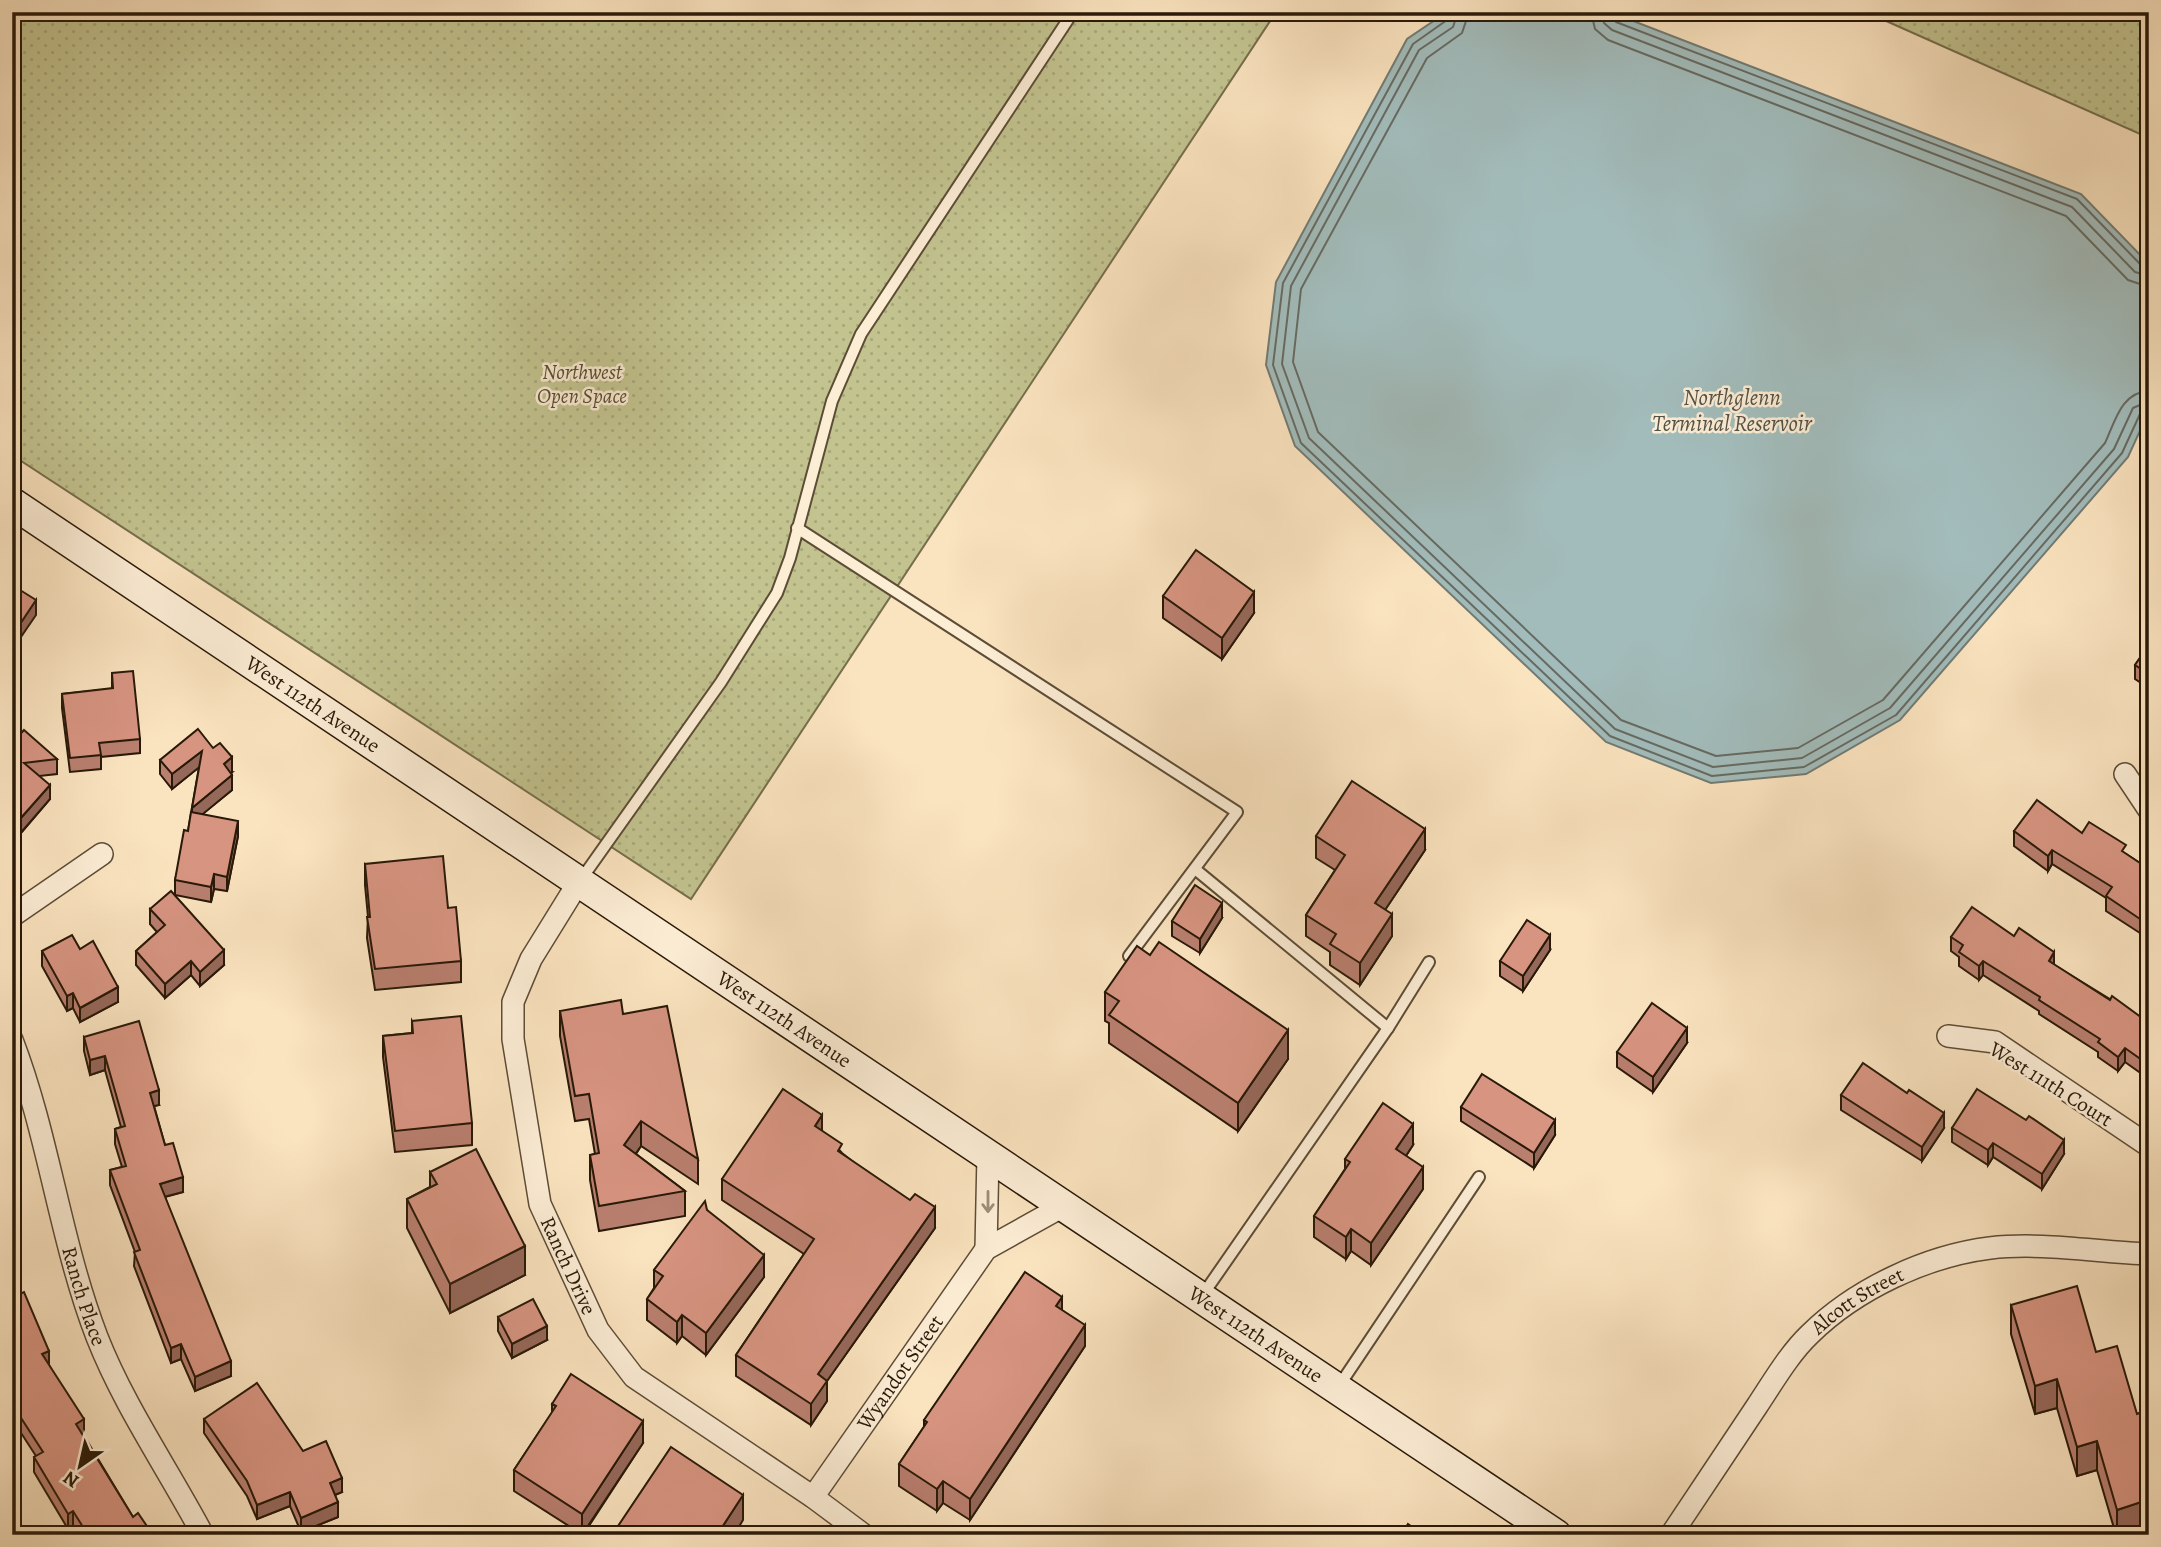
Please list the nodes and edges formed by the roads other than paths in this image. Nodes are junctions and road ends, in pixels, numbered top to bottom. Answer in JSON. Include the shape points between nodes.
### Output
{"nodes":[{"id":1,"x":1073,"y":12,"type":"edge"},
{"id":2,"x":12,"y":503,"type":"edge"},
{"id":3,"x":797,"y":528,"type":"junction"},
{"id":4,"x":2125,"y":774,"type":"dead end"},
{"id":5,"x":2149,"y":810,"type":"edge"},
{"id":6,"x":102,"y":854,"type":"dead end"},
{"id":7,"x":1195,"y":869,"type":"junction"},
{"id":8,"x":578,"y":883,"type":"junction"},
{"id":9,"x":12,"y":916,"type":"edge"},
{"id":10,"x":1129,"y":956,"type":"edge"},
{"id":11,"x":1429,"y":962,"type":"dead end"},
{"id":12,"x":1388,"y":1028,"type":"junction"},
{"id":13,"x":1948,"y":1036,"type":"dead end"},
{"id":14,"x":12,"y":1040,"type":"edge"},
{"id":15,"x":2149,"y":1146,"type":"edge"},
{"id":16,"x":988,"y":1154,"type":"junction"},
{"id":17,"x":1479,"y":1178,"type":"dead end"},
{"id":18,"x":1065,"y":1205,"type":"junction"},
{"id":19,"x":986,"y":1249,"type":"junction"},
{"id":20,"x":2149,"y":1254,"type":"edge"},
{"id":21,"x":1202,"y":1297,"type":"junction"},
{"id":22,"x":1337,"y":1388,"type":"junction"},
{"id":23,"x":813,"y":1497,"type":"junction"},
{"id":24,"x":202,"y":1535,"type":"edge"},
{"id":25,"x":864,"y":1535,"type":"edge"},
{"id":26,"x":1556,"y":1535,"type":"edge"},
{"id":27,"x":1671,"y":1535,"type":"edge"}],
"edges":[{"from":1,"to":3,"type":"lane","via":[[861,334],[832,401]]},
{"from":2,"to":8,"type":"main road","name":"West 112th Avenue"},
{"from":3,"to":7,"type":"lane","via":[[1237,812]]},
{"from":3,"to":8,"type":"lane","via":[[777,593],[721,682]]},
{"from":4,"to":5,"type":"street"},
{"from":6,"to":9,"type":"street"},
{"from":7,"to":10,"type":"lane"},
{"from":7,"to":12,"type":"lane"},
{"from":8,"to":16,"type":"main road","name":"West 112th Avenue"},
{"from":8,"to":23,"type":"street","name":"Ranch Drive","via":[[531,960],[513,1002],[515,1053],[540,1204],[598,1330],[634,1377]]},
{"from":11,"to":12,"type":"lane"},
{"from":12,"to":21,"type":"lane"},
{"from":13,"to":15,"type":"street","name":"West 111th Court","via":[[1995,1042]]},
{"from":14,"to":24,"type":"street","name":"Ranch Place","via":[[74,1272],[98,1338]]},
{"from":16,"to":18,"type":"main road","name":"West 112th Avenue"},
{"from":16,"to":19,"type":"street","one_way":true},
{"from":17,"to":22,"type":"lane"},
{"from":18,"to":19,"type":"street","name":"Wyandot Street"},
{"from":18,"to":21,"type":"main road","name":"West 112th Avenue"},
{"from":19,"to":23,"type":"street","name":"Wyandot Street"},
{"from":20,"to":27,"type":"street","name":"Alcott Street","via":[[1988,1248],[1929,1263],[1835,1311],[1808,1335],[1779,1373]]},
{"from":21,"to":22,"type":"main road","name":"West 112th Avenue"},
{"from":22,"to":26,"type":"main road","name":"West 112th Avenue"},
{"from":23,"to":25,"type":"street","name":"Ranch Drive"}]}
